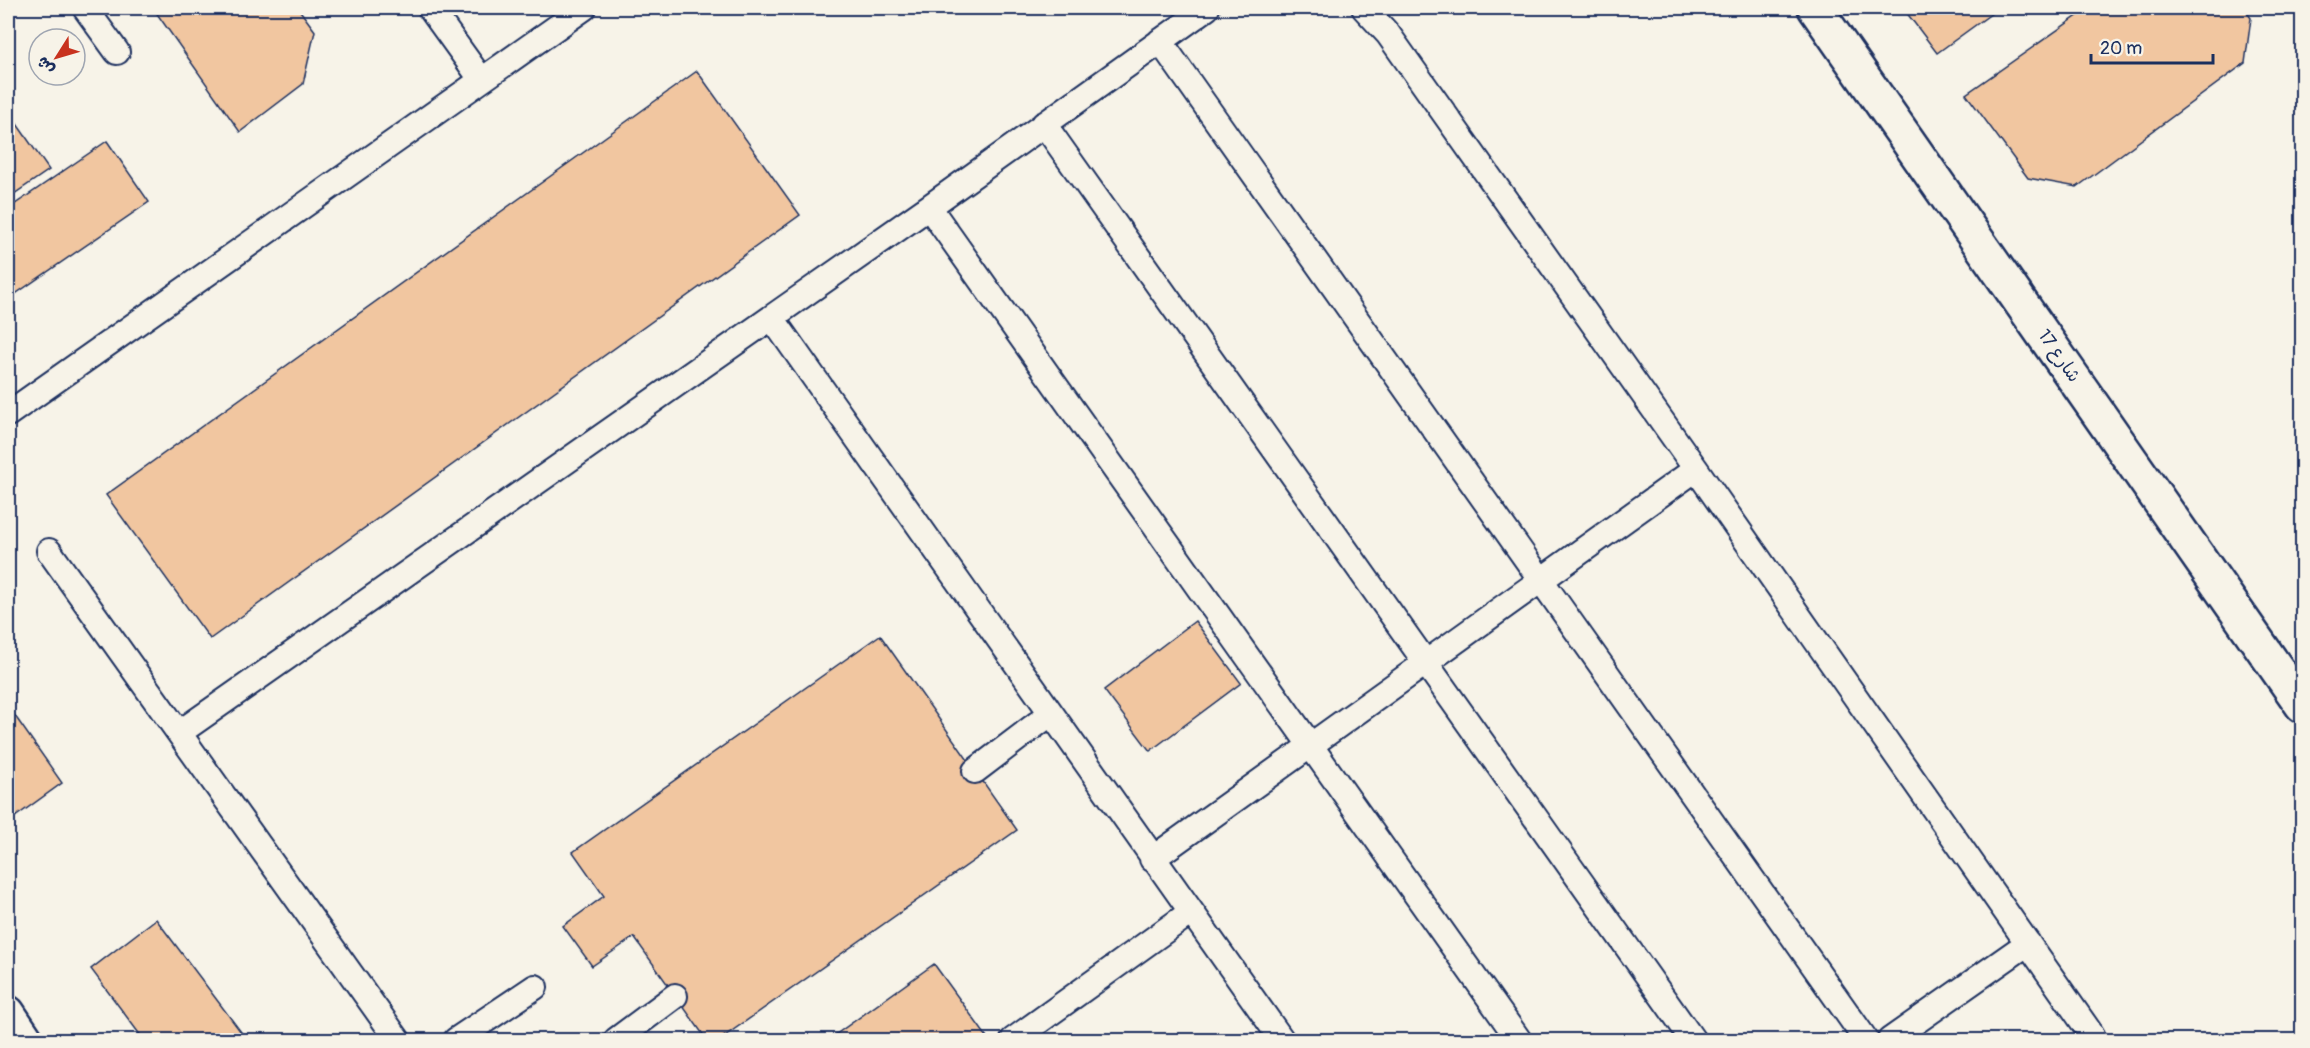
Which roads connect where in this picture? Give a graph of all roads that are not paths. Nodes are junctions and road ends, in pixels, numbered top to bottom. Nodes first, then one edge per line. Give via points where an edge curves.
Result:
1 (85, 8) edge
2 (430, 8) edge
3 (584, 8) edge
4 (1207, 8) edge
5 (1364, 8) edge
6 (1815, 8) edge
7 (1160, 41) junction
8 (117, 52) dead end
9 (481, 80) junction
10 (1044, 124) junction
11 (929, 207) junction
12 (772, 318) junction
13 (8, 414) edge
14 (1696, 469) junction
15 (49, 551) dead end
16 (1542, 580) junction
17 (1425, 664) junction
18 (2302, 705) edge
19 (1050, 714) junction
20 (179, 734) junction
21 (1310, 746) junction
22 (975, 771) dead end
23 (1152, 859) junction
24 (1191, 912) junction
25 (2028, 943) junction
26 (535, 987) dead end
27 (675, 996) dead end
28 (8, 1013) edge
29 (2092, 1035) dead end
30 (26, 1041) edge
31 (398, 1041) edge
32 (456, 1041) edge
33 (616, 1041) edge
34 (1012, 1041) edge
35 (1282, 1041) edge
36 (1518, 1041) edge
37 (1693, 1041) edge
38 (1866, 1041) edge
39 (1890, 1041) edge

1 - 8 lane
2 - 9 lane
3 - 9 lane
4 - 7 lane
5 - 14 lane via 1388,34
6 - 18 street, شارع 17
7 - 10 lane
7 - 16 lane
9 - 13 lane
10 - 11 lane
10 - 17 lane
11 - 12 lane
11 - 21 lane
12 - 19 lane
12 - 20 lane
14 - 16 lane
14 - 25 lane
15 - 20 lane
16 - 17 lane
16 - 38 lane
17 - 21 lane
17 - 37 lane
19 - 22 lane
19 - 23 lane
20 - 31 lane
21 - 23 lane
21 - 36 lane
23 - 24 lane
24 - 34 lane
24 - 35 lane
25 - 29 lane
25 - 39 lane
26 - 32 lane
27 - 33 lane
28 - 30 street

